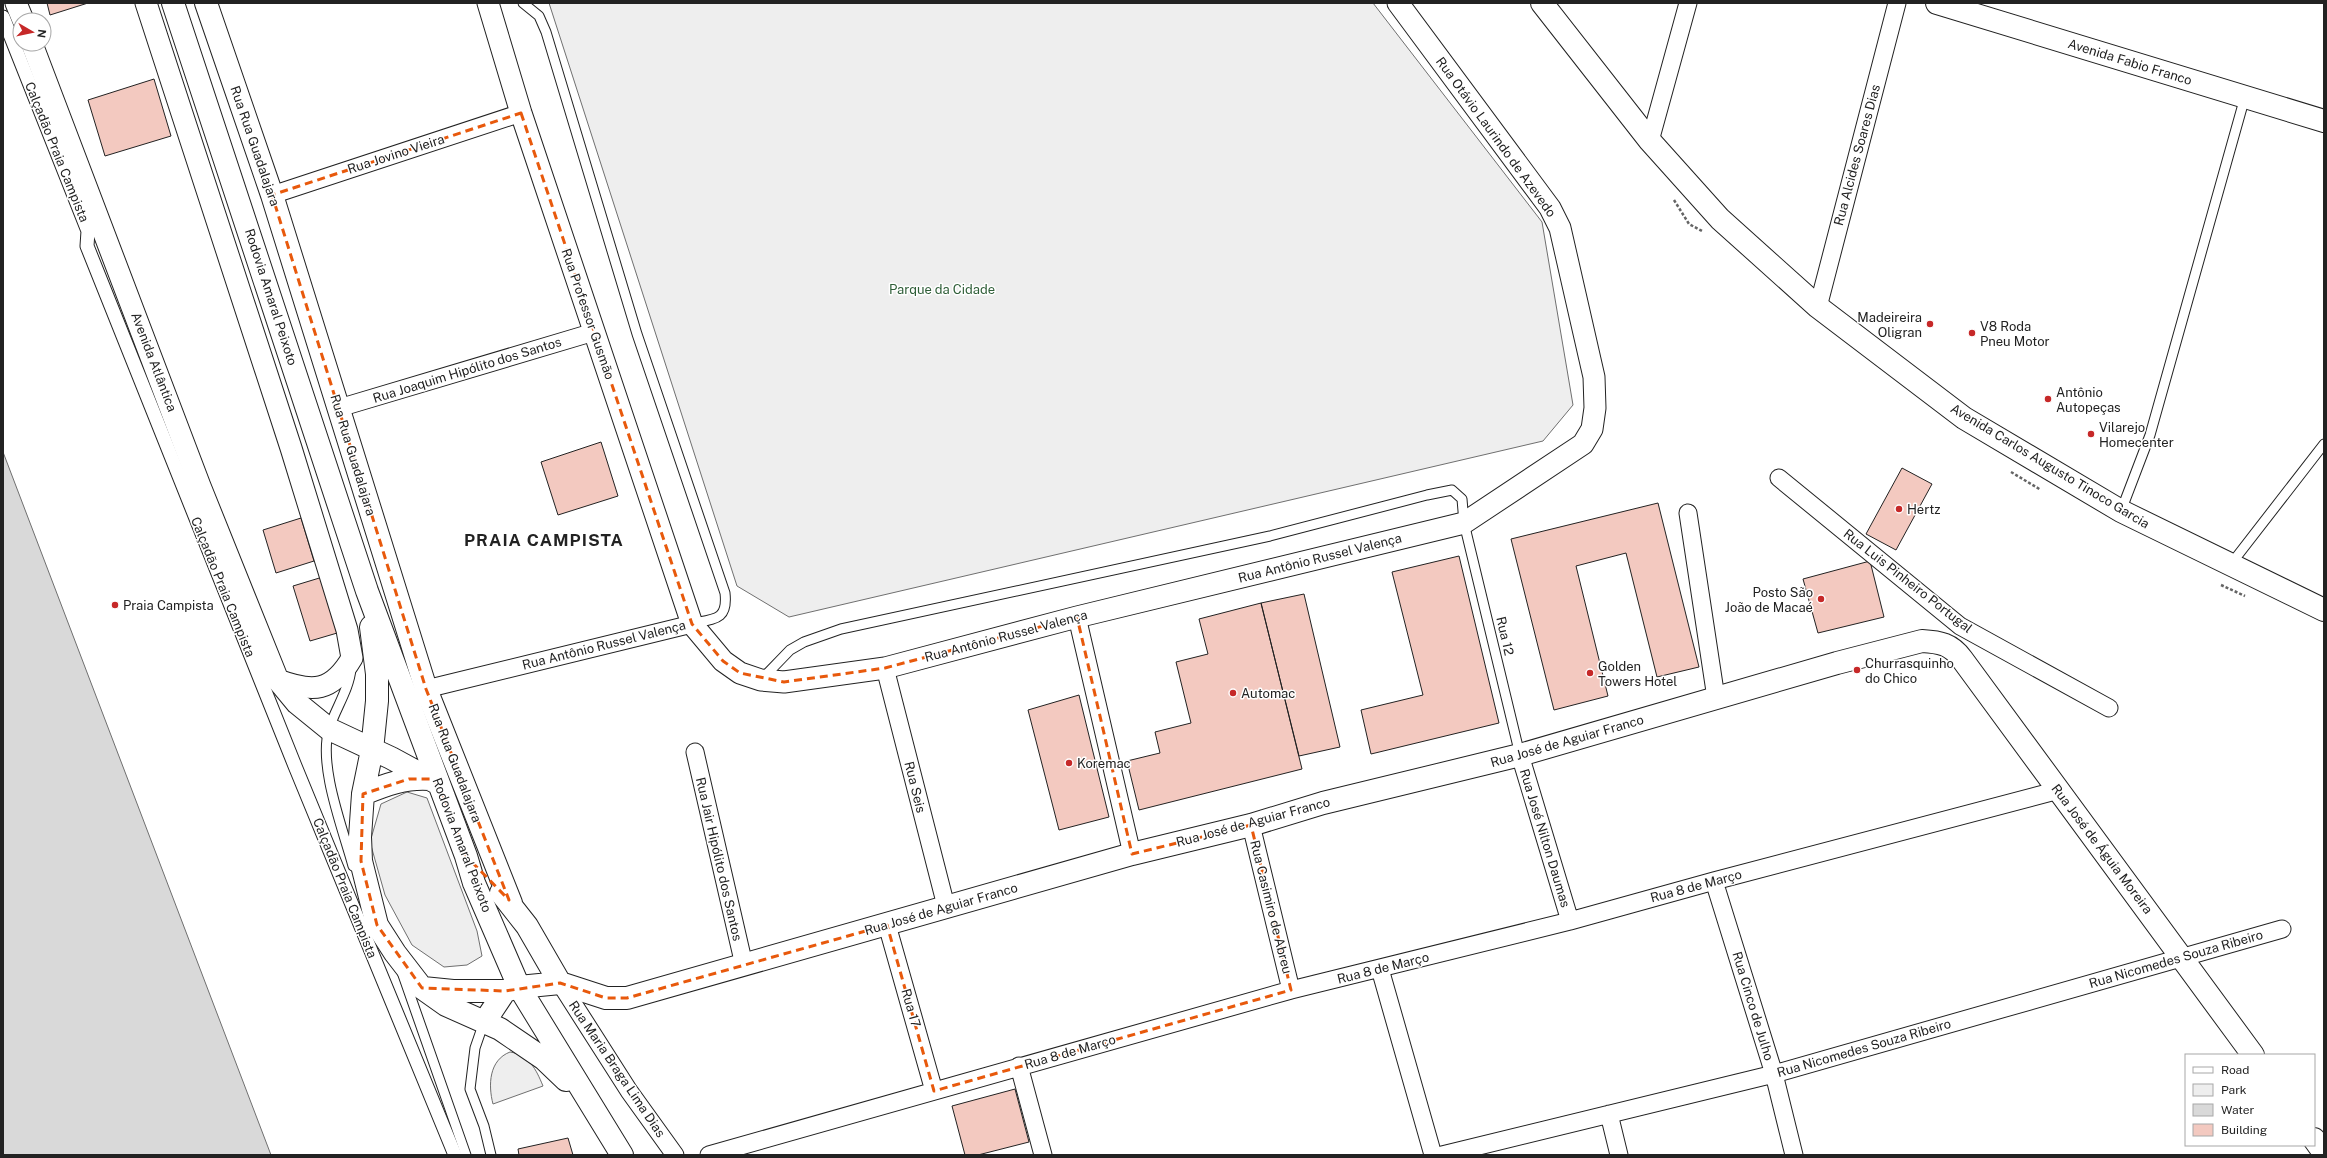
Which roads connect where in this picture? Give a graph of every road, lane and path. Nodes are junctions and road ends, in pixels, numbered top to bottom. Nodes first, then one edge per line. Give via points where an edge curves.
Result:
1 (146, 3) edge
2 (174, 3) edge
3 (206, 3) edge
4 (488, 3) edge
5 (523, 3) edge
6 (1398, 3) edge
7 (1542, 3) edge
8 (1688, 3) edge
9 (1897, 3) edge
10 (1937, 3) edge
11 (3, 17) edge
12 (35, 52) edge
13 (2244, 97) junction
14 (521, 114) junction
15 (2324, 121) edge
16 (1650, 141) junction
17 (272, 195) junction
18 (1818, 307) junction
19 (594, 332) junction
20 (338, 408) junction
21 (1583, 444) joint
22 (2324, 444) edge
23 (1778, 478) dead end
24 (2121, 511) junction
25 (1688, 513) dead end
26 (1464, 523) junction
27 (2230, 565) junction
28 (367, 591) junction
29 (2324, 610) edge
30 (1077, 616) junction
31 (692, 624) junction
32 (1960, 626) junction
33 (1949, 645) junction
34 (352, 658) junction
35 (885, 668) junction
36 (278, 680) junction
37 (761, 680) junction
38 (426, 689) junction
39 (1716, 698) junction
40 (2109, 708) dead end
41 (329, 729) junction
42 (372, 750) junction
43 (695, 752) dead end
44 (1520, 755) junction
45 (434, 782) junction
46 (2059, 790) junction
47 (363, 794) junction
48 (1251, 824) junction
49 (1132, 854) junction
50 (466, 856) junction
51 (1714, 881) junction
52 (511, 904) junction
53 (946, 906) junction
54 (1570, 921) junction
55 (377, 925) junction
56 (887, 925) junction
57 (2282, 929) dead end
58 (395, 953) junction
59 (2183, 957) junction
60 (744, 965) junction
61 (1380, 969) junction
62 (560, 983) junction
63 (422, 988) junction
64 (512, 989) junction
65 (1291, 990) junction
66 (485, 1021) junction
67 (2252, 1054) edge
68 (1019, 1066) junction
69 (1774, 1074) junction
70 (934, 1091) junction
71 (585, 1097) junction
72 (1609, 1114) junction
73 (2315, 1140) edge
74 (2324, 1154) edge
75 (456, 1155) edge
76 (466, 1155) edge
77 (491, 1155) edge
78 (622, 1155) edge
79 (675, 1155) edge
80 (710, 1155) edge
81 (1043, 1155) edge
82 (1433, 1155) edge
83 (1442, 1155) edge
84 (1620, 1155) edge
85 (1794, 1155) edge
86 (2320, 1155) edge

1 - 34 street via 291,448 347,630
2 - 28 main road, Rodovia Amaral Peixoto
3 - 17 main road, Rua Rua Guadalajara
4 - 14 street, Rua Professor Gusmão
5 - 31 lane via 539,16 546,32 637,334 725,593 724,612 717,618
6 - 21 street, Rua Otávio Laurindo de Azevedo via 1550,208 1560,228 1594,377 1595,408 1592,429
7 - 16 main road, Avenida Carlos Augusto Tinoco Garcia
8 - 16 street
9 - 18 street, Rua Alcides Soares Dias
10 - 13 main road, Avenida Fabio Franco
11 - 75 street, Calçadão Praia Campista via 88,231 87,246 90,254 292,759
12 - 36 street, Avenida Atlântica via 200,486
13 - 15 main road, Avenida Fabio Franco
13 - 24 lane via 2150,435
14 - 17 street, Rua Jovino Vieira
14 - 19 street, Rua Professor Gusmão
16 - 18 main road, Avenida Carlos Augusto Tinoco Garcia via 1720,219
17 - 20 main road, Rua Rua Guadalajara
18 - 24 main road, Avenida Carlos Augusto Tinoco Garcia via 1964,418
19 - 20 street, Rua Joaquim Hipólito dos Santos
19 - 31 street, Rua Professor Gusmão
20 - 38 main road, Rua Rua Guadalajara
21 - 26 street, Rua Antônio Russel Valença
22 - 27 lane
23 - 32 street, Rua Luis Pinheiro Portugal
24 - 27 main road, Avenida Carlos Augusto Tinoco Garcia
25 - 39 street
26 - 30 street, Rua Antônio Russel Valença
26 - 37 lane, Rua 12 via 1462,499 1457,493 1452,490 1427,495 1270,536 842,630 804,642 790,650
26 - 44 lane, Rua 12
27 - 29 main road, Avenida Carlos Augusto Tinoco Garcia
28 - 42 main road, Rodovia Amaral Peixoto via 377,674
28 - 45 main road, Rodovia Amaral Peixoto
30 - 35 street, Rua Antônio Russel Valença
30 - 49 street
31 - 37 street, Rua Antônio Russel Valença via 723,661 740,673
31 - 38 street, Rua Antônio Russel Valença
32 - 33 street
32 - 40 street, Rua Luis Pinheiro Portugal
33 - 39 main road, Rua José de Aguiar Franco via 1941,642 1922,642 1837,663
33 - 46 main road, Rua José de Águia Moreira
34 - 36 street via 336,680 322,687 304,688
34 - 41 lane via 348,684
35 - 37 street, Rua Antônio Russel Valença via 784,682
35 - 53 street, Rua Seis
36 - 41 main road via 297,703
38 - 52 main road, Rua Rua Guadalajara
39 - 44 main road, Rua José de Aguiar Franco
41 - 42 main road
41 - 55 lane via 326,745 328,772 355,877
42 - 45 main road
42 - 47 main road, Rodovia Amaral Peixoto
43 - 60 street, Rua Jair Hipólito dos Santos
44 - 48 main road, Rua José de Aguiar Franco
44 - 54 street, Rua José Nilton Daumas
45 - 47 main road via 409,779
45 - 50 main road, Rodovia Amaral Peixoto
46 - 51 street, Rua 8 de Março
46 - 59 main road, Rua José de Águia Moreira
47 - 55 main road, Rodovia Amaral Peixoto via 361,861
48 - 49 main road, Rua José de Aguiar Franco
48 - 65 street, Rua Casimiro de Abreu
49 - 53 main road, Rua José de Aguiar Franco
50 - 52 main road
50 - 64 main road, Rodovia Amaral Peixoto
51 - 54 street, Rua 8 de Março
51 - 69 street, Rua Cinco de Julho
52 - 62 main road via 527,926
53 - 56 main road, Rua José de Aguiar Franco
54 - 61 street, Rua 8 de Março
55 - 58 main road, Rodovia Amaral Peixoto
56 - 60 main road, Rua José de Aguiar Franco
56 - 70 street, Rua 17
57 - 59 street, Rua Nicomedes Souza Ribeiro
58 - 63 main road, Rodovia Amaral Peixoto
58 - 76 lane
59 - 67 main road, Rua José de Águia Moreira
59 - 69 street, Rua Nicomedes Souza Ribeiro
60 - 62 main road, Rua José de Aguiar Franco via 627,998 606,998
61 - 65 street, Rua 8 de Março
61 - 82 street
62 - 64 main road, Rua José de Aguiar Franco
62 - 79 street, Rua Maria Braga Lima Dias via 629,1091
63 - 64 main road, Rua José de Aguiar Franco via 453,991
63 - 66 main road, Rodovia Amaral Peixoto via 446,1005
64 - 66 main road
64 - 71 main road, Rodovia Amaral Peixoto
65 - 68 street, Rua 8 de Março
66 - 71 main road, Rodovia Amaral Peixoto via 544,1059
66 - 77 lane via 475,1048 470,1089 484,1126
68 - 70 street, Rua 8 de Março
68 - 81 street
69 - 72 street, Rua Nicomedes Souza Ribeiro
69 - 85 street, Rua Cinco de Julho
70 - 80 street, Rua 8 de Março
71 - 78 main road
72 - 83 street, Rua Nicomedes Souza Ribeiro
72 - 84 street
73 - 74 main road
74 - 86 street

